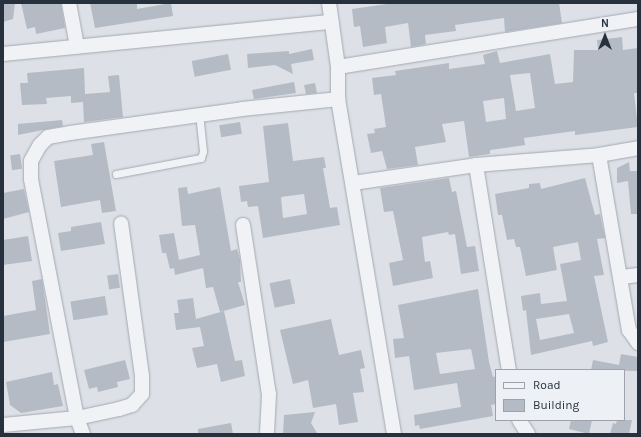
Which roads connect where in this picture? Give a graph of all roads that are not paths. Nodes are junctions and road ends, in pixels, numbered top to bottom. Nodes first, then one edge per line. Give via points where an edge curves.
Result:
1 (69, 3) edge
2 (329, 3) edge
3 (638, 19) edge
4 (331, 22) junction
5 (77, 46) junction
6 (3, 54) edge
7 (338, 67) junction
8 (338, 99) junction
9 (199, 115) junction
10 (638, 148) edge
11 (599, 155) junction
12 (476, 165) junction
13 (116, 174) dead end
14 (353, 183) junction
15 (121, 223) dead end
16 (243, 225) dead end
17 (638, 275) edge
18 (622, 277) junction
19 (638, 343) edge
20 (510, 369) edge
21 (78, 418) junction
22 (519, 421) edge
23 (3, 426) edge
24 (83, 434) edge
25 (267, 434) edge
26 (394, 434) edge
27 (528, 434) edge

1 - 5 street
2 - 4 street
3 - 7 street
4 - 5 street
4 - 7 street
5 - 6 street
7 - 8 street
8 - 9 street
8 - 14 street
9 - 13 lane via 203,151 201,158
9 - 21 street via 48,138 40,145 32,161 32,179
10 - 11 street
11 - 12 street
11 - 18 street
12 - 14 street
12 - 20 street
14 - 26 street
15 - 21 street via 142,376 142,394 132,405
16 - 25 street via 269,394
17 - 18 street
18 - 19 street via 629,330
21 - 23 street
21 - 24 street
22 - 27 street

